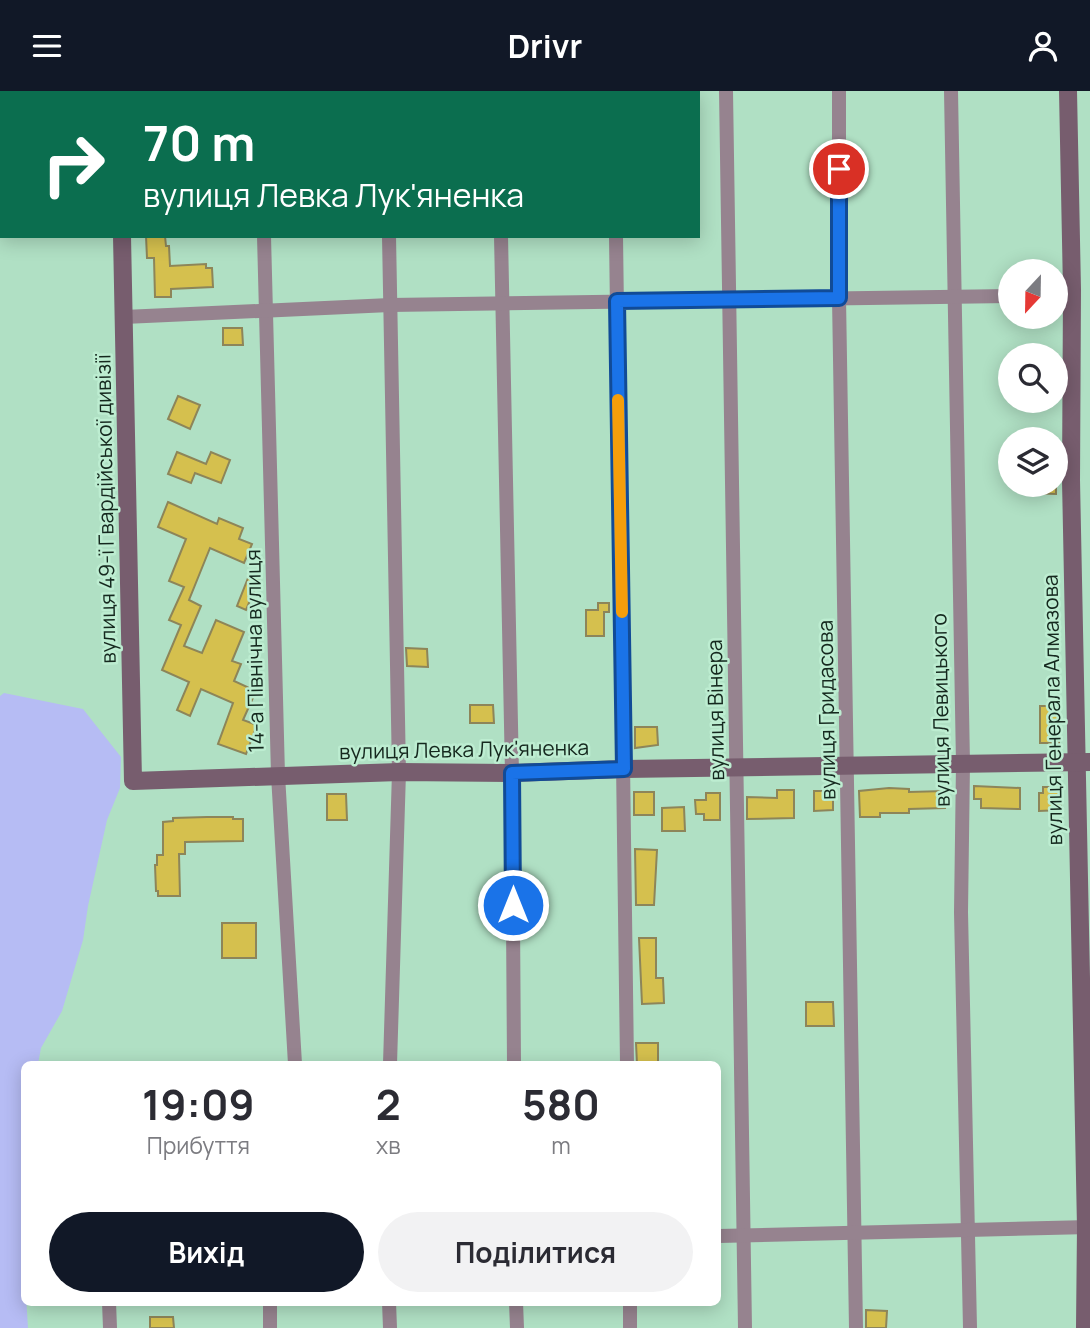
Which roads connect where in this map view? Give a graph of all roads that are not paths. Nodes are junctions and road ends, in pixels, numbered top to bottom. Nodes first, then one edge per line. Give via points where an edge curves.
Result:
1 (726, 91) edge
2 (839, 91) edge
3 (951, 91) edge
4 (1068, 91) edge
5 (122, 238) edge
6 (264, 238) edge
7 (388, 238) edge
8 (501, 238) edge
9 (616, 238) edge
10 (1064, 259) edge
11 (998, 296) edge
12 (954, 297) junction
13 (839, 298) junction
14 (730, 299) junction
15 (617, 301) junction
16 (390, 305) junction
17 (503, 305) junction
18 (267, 311) junction
19 (124, 317) junction
20 (1064, 329) edge
21 (1083, 762) edge
22 (963, 764) junction
23 (848, 765) junction
24 (737, 767) junction
25 (624, 769) junction
26 (399, 772) junction
27 (512, 773) junction
28 (278, 775) junction
29 (133, 781) joint
30 (295, 1061) edge
31 (390, 1061) edge
32 (514, 1061) edge
33 (626, 1061) edge
34 (1088, 1227) edge
35 (969, 1229) junction
36 (855, 1232) junction
37 (744, 1235) junction
38 (721, 1236) edge
39 (109, 1306) edge
40 (270, 1306) edge
41 (389, 1306) edge
42 (516, 1306) edge
43 (630, 1306) edge
44 (110, 1328) edge
45 (270, 1328) edge
46 (390, 1328) edge
47 (517, 1328) edge
48 (630, 1328) edge
49 (745, 1328) edge
50 (856, 1328) edge
51 (970, 1328) edge
52 (1085, 1328) edge

1 - 14 street, вулиця Вінера
2 - 13 street, вулиця Гридасова
3 - 12 street, вулиця Левицького
4 - 10 street, вулиця Генерала Алмазова
5 - 19 street, вулиця 49-ї Гвардійської дивізії
6 - 18 street, 14-а Північна вулиця
7 - 16 street
8 - 17 street
9 - 15 street
11 - 12 street
12 - 13 street
12 - 22 street, вулиця Левицького
13 - 14 street
13 - 23 street, вулиця Гридасова
14 - 15 street
14 - 24 street, вулиця Вінера
15 - 17 street
15 - 25 street
16 - 17 street
16 - 18 street
16 - 26 street
17 - 27 street
18 - 19 street
18 - 28 street, 14-а Північна вулиця
19 - 29 street, вулиця 49-ї Гвардійської дивізії
20 - 21 street, вулиця Генерала Алмазова
21 - 22 street, вулиця Левка Лук'яненка
21 - 34 street, вулиця Генерала Алмазова
22 - 23 street, вулиця Левка Лук'яненка
22 - 35 street, вулиця Левицького via 961,912
23 - 24 street, вулиця Левка Лук'яненка
23 - 36 street, вулиця Гридасова
24 - 25 street, вулиця Левка Лук'яненка
24 - 37 street, вулиця Вінера
25 - 27 street, вулиця Левка Лук'яненка
25 - 33 street
26 - 27 street, вулиця Левка Лук'яненка
26 - 28 street, вулиця Левка Лук'яненка
26 - 31 street
27 - 32 street
28 - 29 street, вулиця Левка Лук'яненка
28 - 30 street, 14-а Північна вулиця
34 - 35 street
34 - 52 street, вулиця Генерала Алмазова
35 - 36 street
35 - 51 street, вулиця Левицького
36 - 37 street
36 - 50 street, вулиця Гридасова
37 - 38 street
37 - 49 street, вулиця Вінера
39 - 44 street
40 - 45 street
41 - 46 street
42 - 47 street
43 - 48 street

